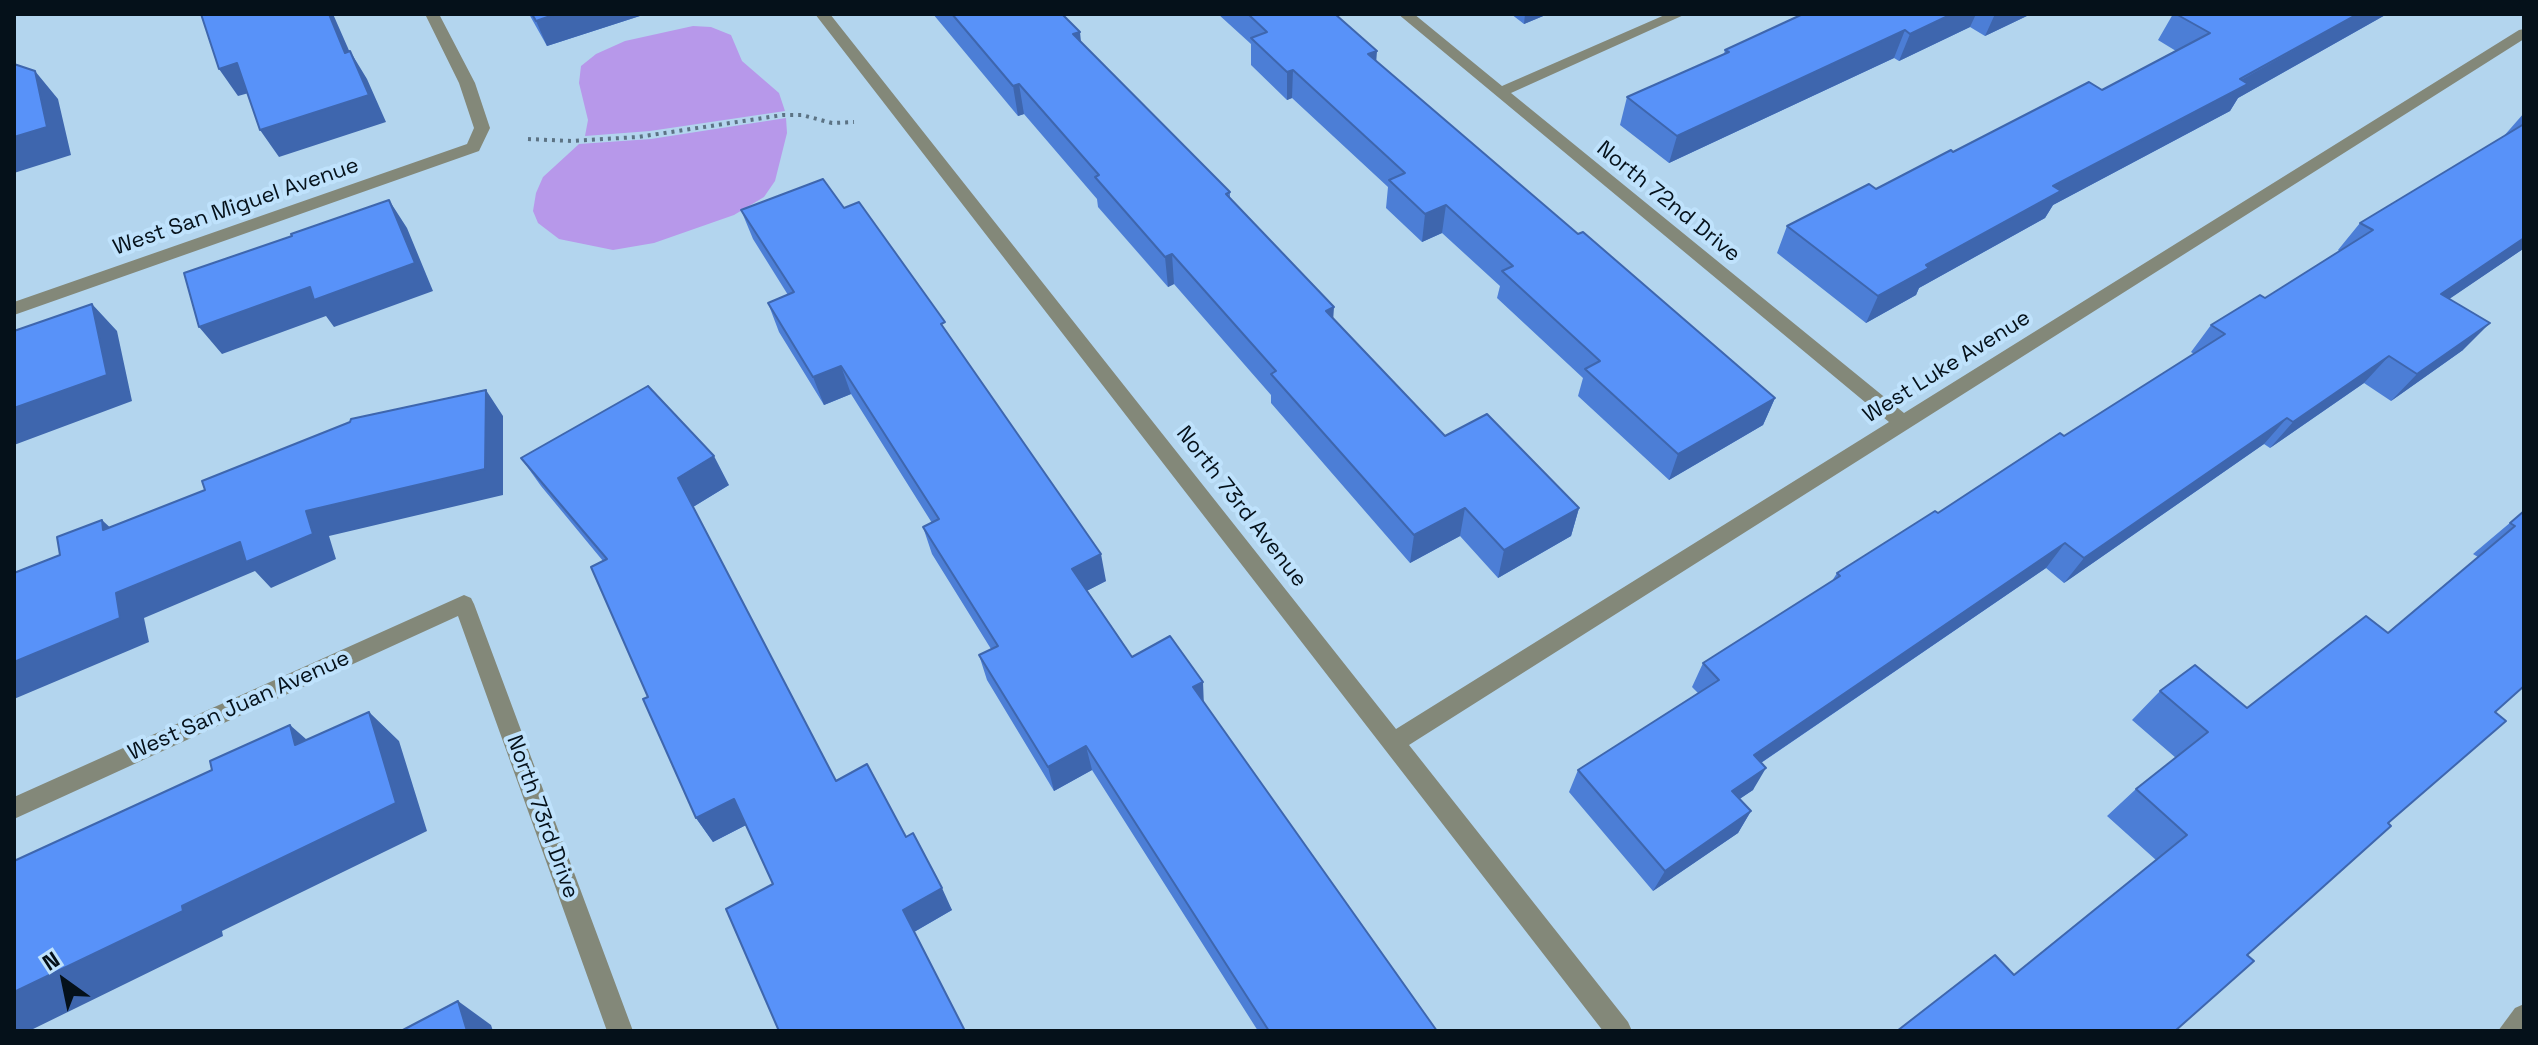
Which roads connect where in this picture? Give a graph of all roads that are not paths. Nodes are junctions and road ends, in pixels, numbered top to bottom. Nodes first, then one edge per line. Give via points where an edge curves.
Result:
1 (432, 14) edge
2 (822, 14) edge
3 (1405, 14) edge
4 (1679, 14) edge
5 (2524, 33) edge
6 (1500, 92) junction
7 (14, 309) edge
8 (1903, 423) junction
9 (464, 604) joint
10 (1395, 742) junction
11 (14, 808) edge
12 (2524, 1017) edge
13 (620, 1031) edge
14 (1619, 1031) edge
15 (2511, 1031) edge

1 - 7 street, West San Miguel Avenue via 467,83 482,128 473,147
2 - 10 street, North 73rd Avenue
3 - 6 street, North 72nd Drive
4 - 6 street
5 - 8 street, West Luke Avenue
6 - 8 street, North 72nd Drive
8 - 10 street, West Luke Avenue
9 - 11 street, West San Juan Avenue
9 - 13 street, North 73rd Drive
10 - 14 street, North 73rd Avenue
12 - 15 street

